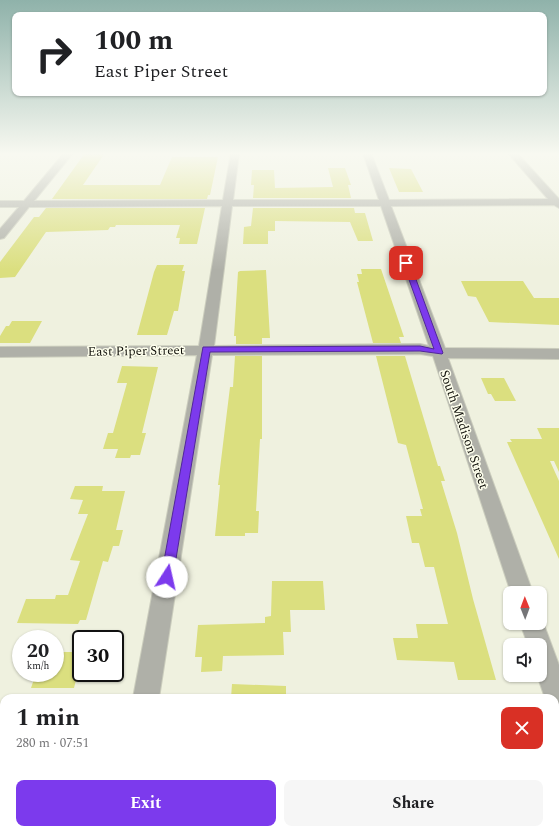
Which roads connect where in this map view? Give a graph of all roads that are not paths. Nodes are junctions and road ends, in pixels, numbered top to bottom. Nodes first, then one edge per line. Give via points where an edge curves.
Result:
1 (37, 192) edge
2 (230, 192) edge
3 (381, 192) edge
4 (548, 192) edge
5 (385, 203) junction
6 (558, 203) edge
7 (0, 204) edge
8 (27, 204) junction
9 (228, 204) junction
10 (0, 236) edge
11 (206, 349) junction
12 (0, 352) edge
13 (439, 353) junction
14 (559, 354) edge
15 (520, 586) edge
16 (547, 667) edge
17 (147, 694) edge
18 (556, 694) edge

1 - 8 street
2 - 9 street
3 - 5 street, South Madison Street
4 - 6 street
5 - 6 street
5 - 9 street
5 - 13 street, South Madison Street
7 - 8 street
8 - 9 street
8 - 10 street
9 - 11 street
11 - 12 street, East Piper Street
11 - 13 street, East Piper Street via 420,349
11 - 17 street
13 - 14 street, East Piper Street
13 - 15 street, South Madison Street
16 - 18 street

